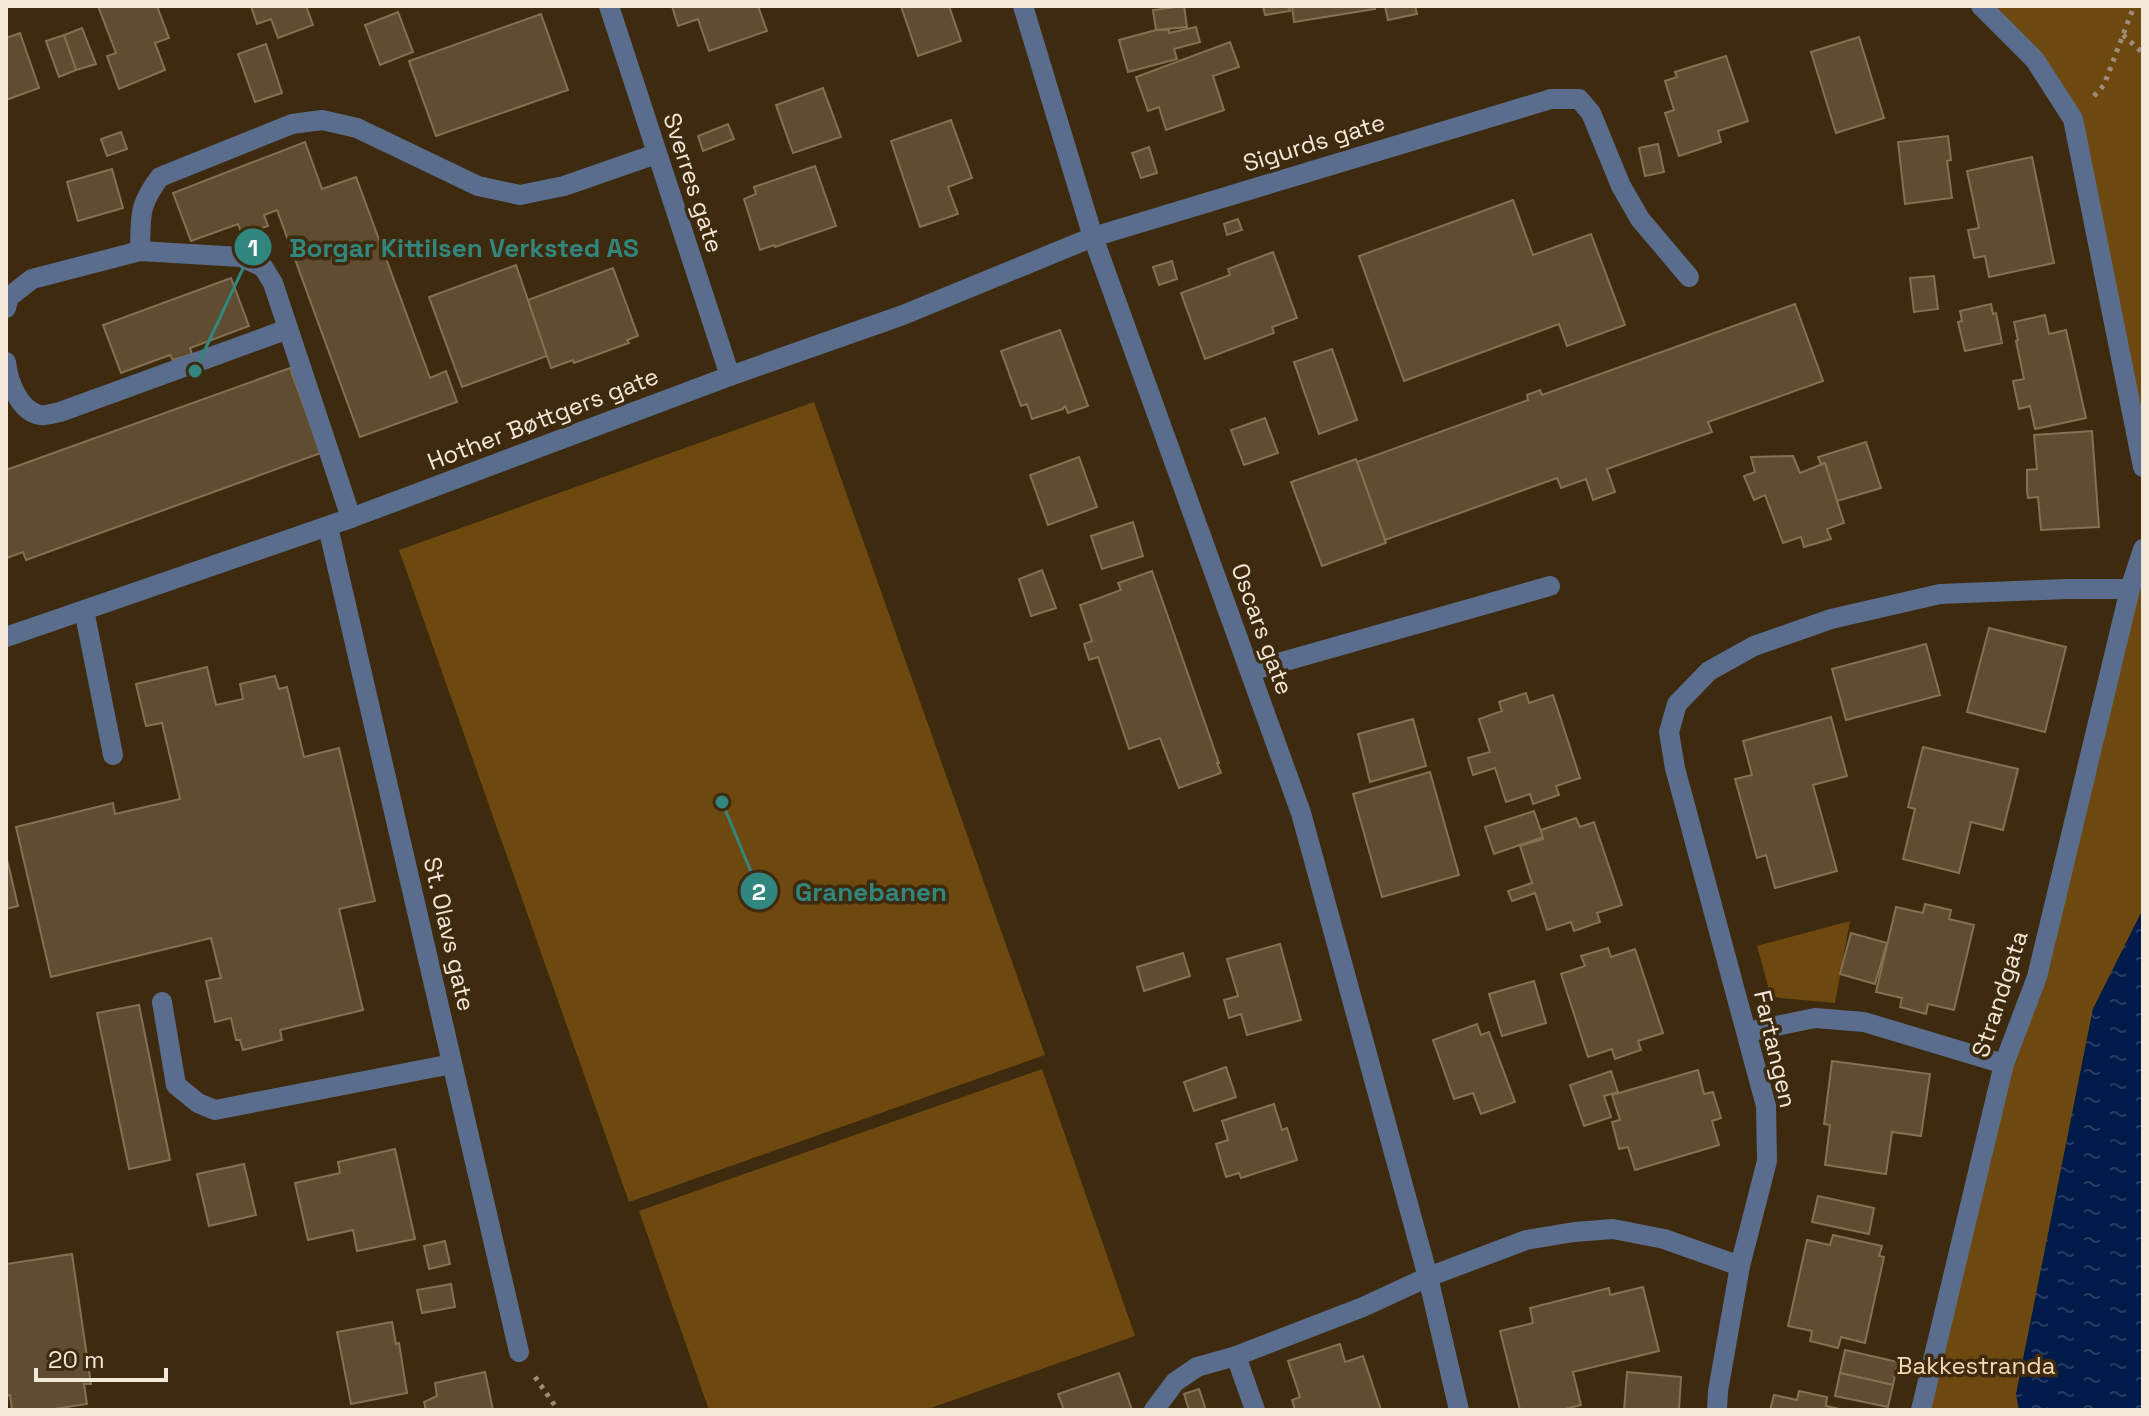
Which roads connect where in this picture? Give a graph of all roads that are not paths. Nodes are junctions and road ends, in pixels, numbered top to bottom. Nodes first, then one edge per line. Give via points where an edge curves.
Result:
1 (609, 6) edge
2 (1023, 6) edge
3 (1981, 6) edge
4 (656, 154) junction
5 (1093, 237) junction
6 (140, 251) junction
7 (1689, 277) dead end
8 (6, 308) edge
9 (288, 329) junction
10 (6, 362) edge
11 (730, 376) junction
12 (2143, 467) edge
13 (351, 518) junction
14 (328, 527) junction
15 (2143, 549) edge
16 (1550, 586) dead end
17 (2130, 589) junction
18 (84, 610) junction
19 (6, 637) edge
20 (1250, 671) junction
21 (113, 755) dead end
22 (162, 1002) dead end
23 (1747, 1032) junction
24 (452, 1064) junction
25 (2004, 1064) junction
26 (1740, 1266) junction
27 (1428, 1277) junction
28 (519, 1352) dead end
29 (1236, 1356) junction
30 (1154, 1410) edge
31 (1255, 1410) edge
32 (1459, 1410) edge
33 (1717, 1410) edge
34 (1921, 1410) edge

1 - 4 street, Sverres gate
2 - 5 street, Oscars gate
3 - 12 street via 2035,60 2073,119
4 - 6 street via 564,186 520,195 478,186 357,128 322,120 292,124 160,177 141,212
4 - 11 street, Sverres gate
5 - 7 street, Sigurds gate via 1551,99 1579,99 1591,113 1640,219
5 - 11 street, Hother Bøttgers gate via 903,315
5 - 20 street, Oscars gate
6 - 8 street via 32,279 9,297
6 - 9 street via 241,257 263,267
9 - 10 street via 41,415 23,406
9 - 13 street
11 - 13 street, Hother Bøttgers gate
13 - 14 street, Hother Bøttgers gate
14 - 18 street, Hother Bøttgers gate
14 - 24 street, St. Olavs gate
15 - 17 street, Strandgata
16 - 20 street
17 - 23 street, Fartangen via 1940,594 1831,619 1754,646 1709,671 1677,704 1669,732 1675,768
17 - 25 street, Strandgata via 2037,977
18 - 19 street, Hother Bøttgers gate
18 - 21 street
20 - 27 street, Oscars gate via 1301,813
22 - 24 street via 176,1085 215,1110
23 - 25 street via 1815,1018 1864,1022
23 - 26 street, Fartangen via 1766,1106 1767,1161
24 - 28 street, St. Olavs gate
25 - 34 street, Strandgata
26 - 27 street via 1664,1239 1613,1229 1526,1240
26 - 33 street, Fartangen
27 - 29 street
27 - 32 street, Oscars gate
29 - 30 street via 1197,1367 1175,1382
29 - 31 street

